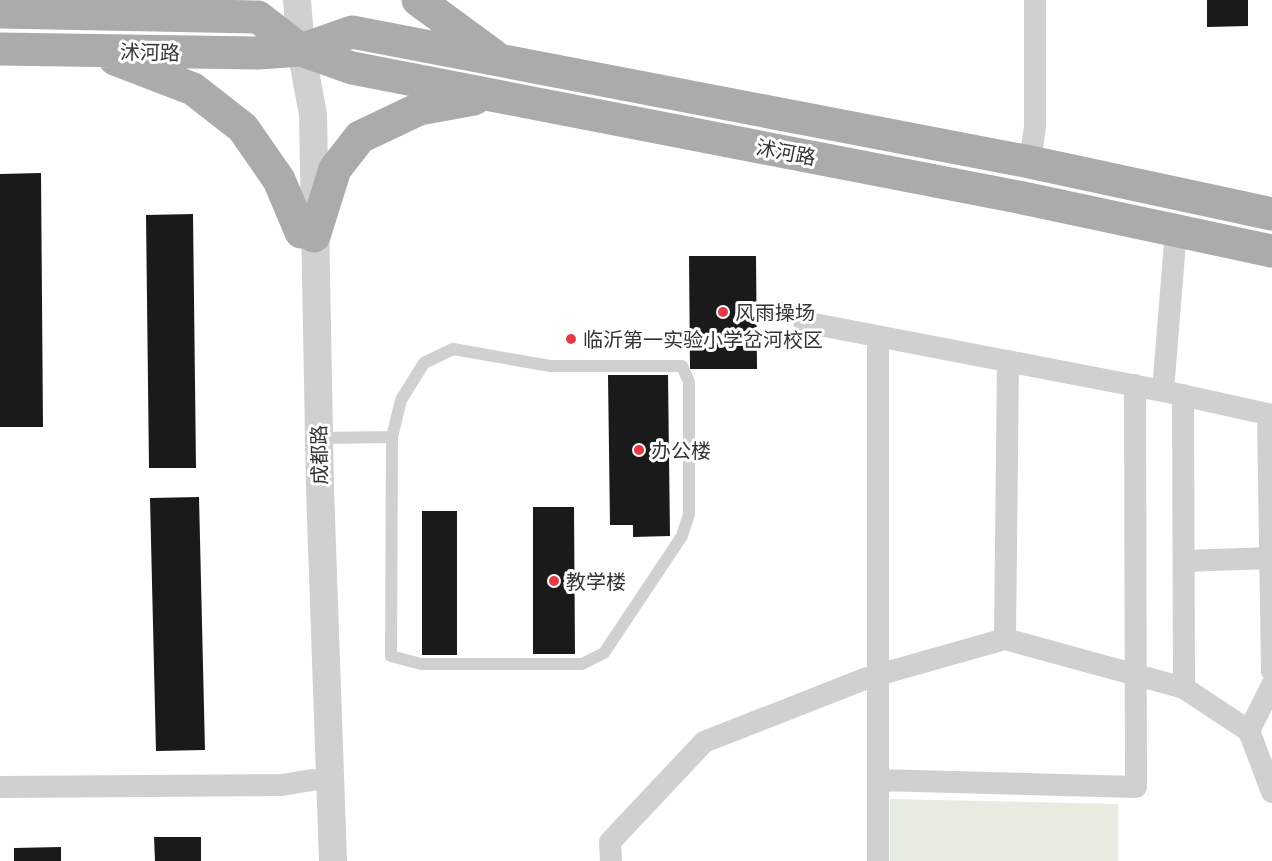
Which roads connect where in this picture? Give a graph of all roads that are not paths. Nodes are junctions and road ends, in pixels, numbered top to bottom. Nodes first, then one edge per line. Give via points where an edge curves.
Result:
1 (139, 0) edge
2 (297, 0) edge
3 (308, 0) edge
4 (418, 0) edge
5 (1035, 0) edge
6 (0, 12) edge
7 (101, 14) junction
8 (0, 49) edge
9 (301, 50) junction
10 (94, 51) junction
11 (499, 59) junction
12 (492, 95) junction
13 (1030, 162) junction
14 (1272, 214) edge
15 (1176, 230) junction
16 (308, 234) junction
17 (1272, 251) edge
18 (804, 322) dead end
19 (879, 337) junction
20 (1008, 361) junction
21 (1135, 386) junction
22 (1173, 393) junction
23 (1270, 414) edge
24 (392, 437) junction
25 (319, 438) junction
26 (1270, 558) junction
27 (1184, 561) junction
28 (1005, 639) junction
29 (1272, 671) edge
30 (879, 675) junction
31 (1135, 675) junction
32 (1272, 685) edge
33 (1184, 688) junction
34 (1249, 731) junction
35 (312, 780) junction
36 (878, 780) junction
37 (0, 788) edge
38 (1272, 792) edge
39 (314, 861) edge
40 (333, 861) edge
41 (611, 861) edge
42 (878, 861) edge

1 - 7 main road
2 - 9 street, 成都路
3 - 9 street, 成都路
4 - 11 main road
5 - 13 street via 1035,128
6 - 7 main road, 沭河路
7 - 9 main road, 沭河路 via 258,17
8 - 10 main road, 沭河路
9 - 10 main road, 沭河路
9 - 11 main road, 沭河路 via 352,32
9 - 12 main road, 沭河路 via 352,68
9 - 16 street, 成都路 via 313,114
10 - 16 main road via 193,89 243,128 279,180
11 - 13 main road, 沭河路
12 - 15 main road, 沭河路
12 - 16 main road via 419,109 360,137 335,169
13 - 14 main road, 沭河路
15 - 17 main road, 沭河路
15 - 22 street
16 - 25 street, 成都路
16 - 35 street, 成都路 via 305,492
18 - 19 street
19 - 20 street
19 - 30 street
20 - 21 street
20 - 28 street
21 - 22 street
21 - 31 street
22 - 23 street
22 - 27 street
23 - 26 street
24 - 24 lane via 391,656 421,664 582,664 604,653 682,536 689,514 689,382 682,366 550,366 453,349 424,363 400,400
24 - 25 lane
25 - 40 street, 成都路
26 - 27 street
26 - 29 street
27 - 33 street
28 - 30 street
28 - 31 street
30 - 36 street
30 - 41 street via 704,742 610,842
31 - 33 street
31 - 36 street via 1136,788
32 - 34 street
33 - 34 street
34 - 38 street
35 - 37 street via 282,785
35 - 39 street, 成都路
36 - 42 street

